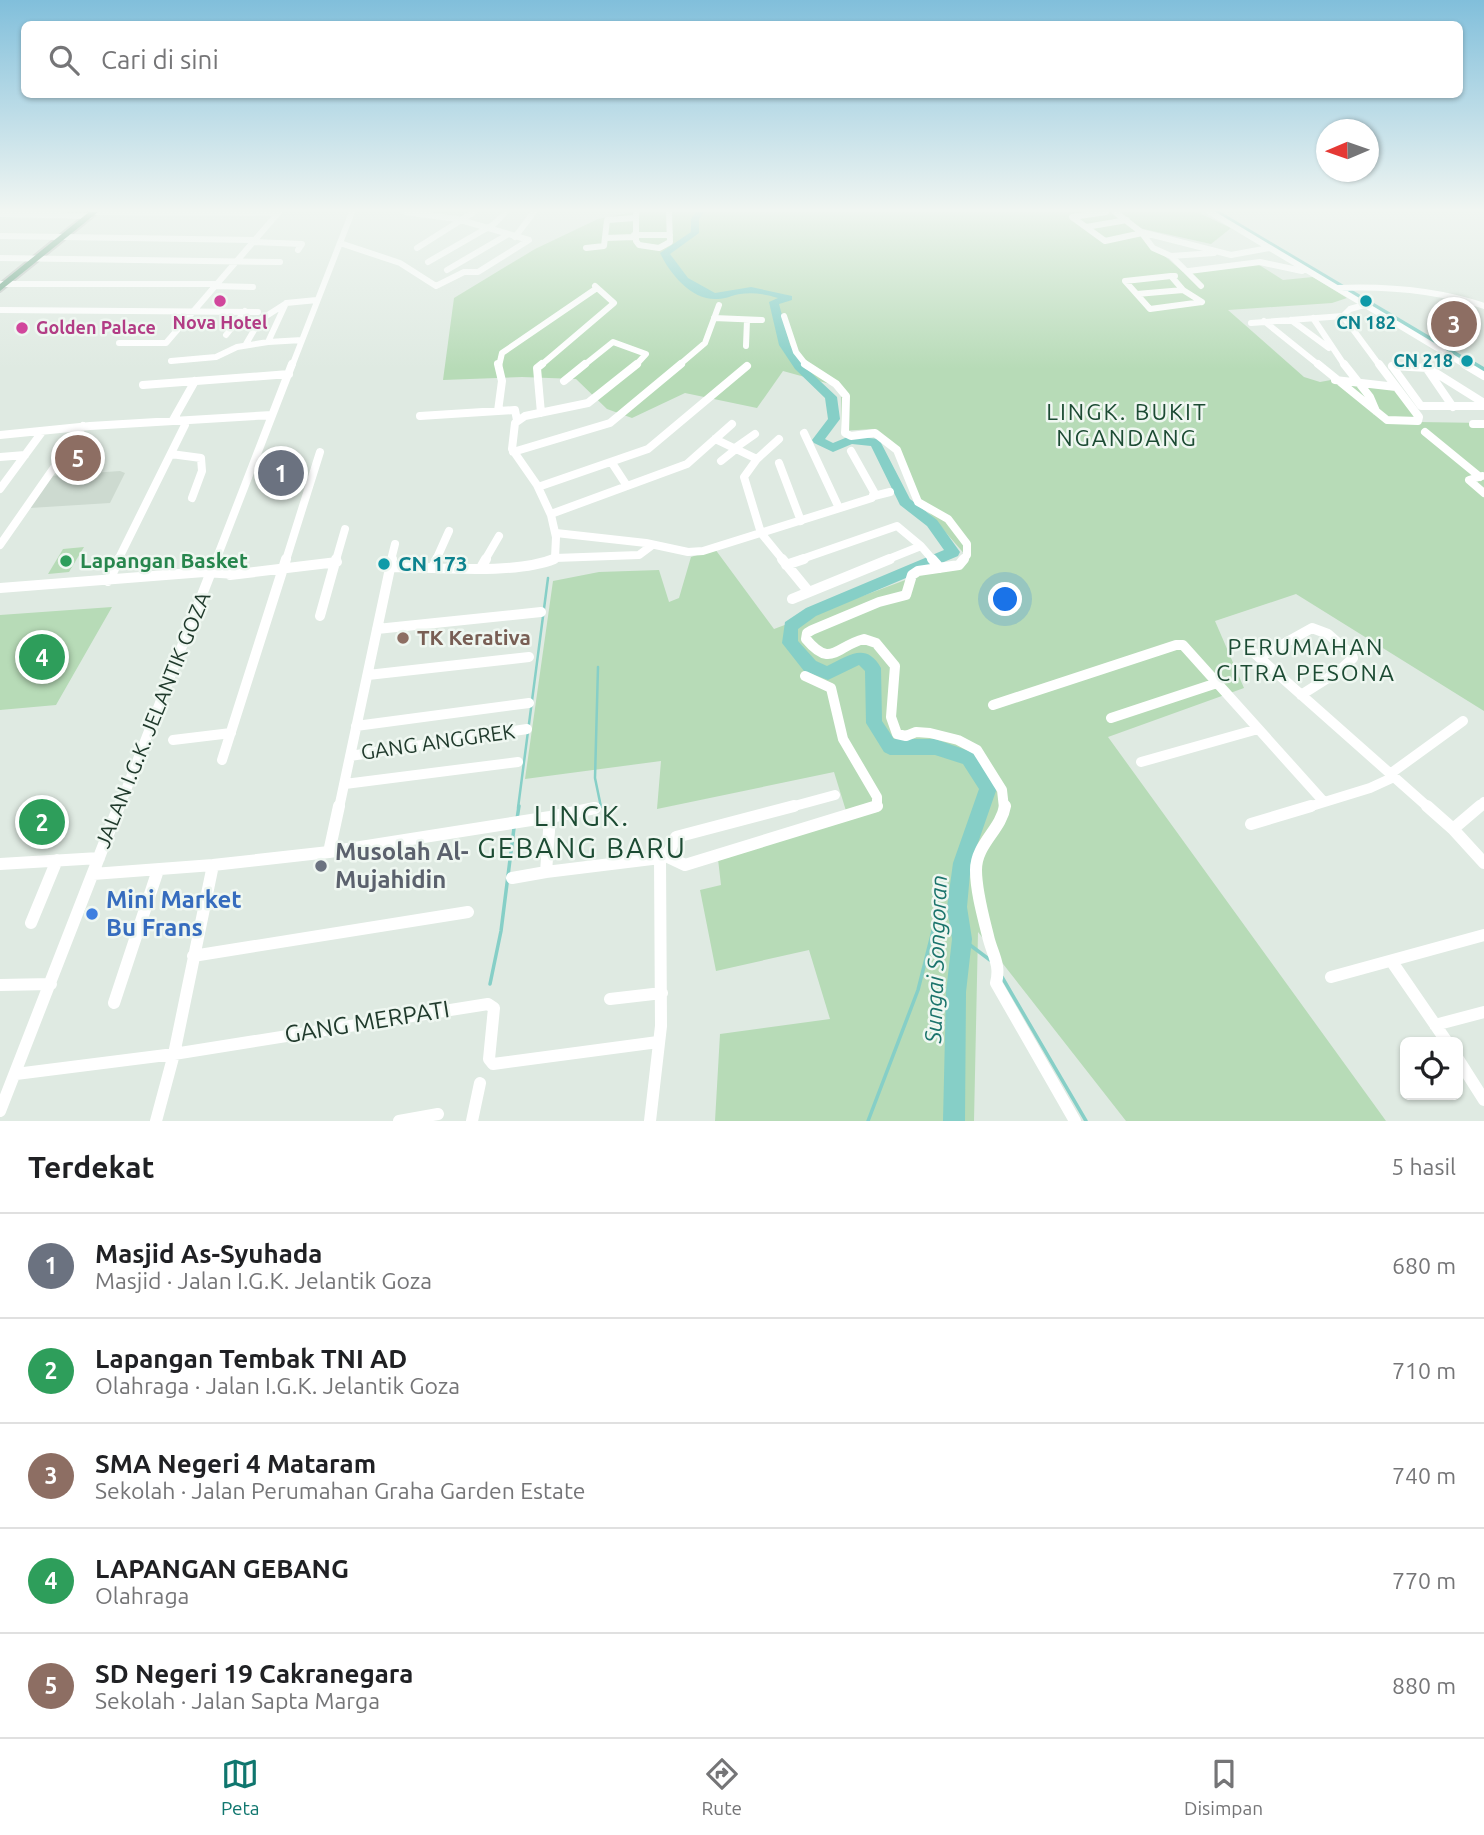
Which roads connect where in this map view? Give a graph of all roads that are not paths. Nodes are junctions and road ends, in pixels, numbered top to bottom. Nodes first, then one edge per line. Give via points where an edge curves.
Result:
1 (31, 264) edge
2 (232, 264) edge
3 (331, 264) edge
4 (401, 264) edge
5 (457, 264) edge
6 (490, 264) edge
7 (1179, 264) edge
8 (1245, 264) edge
9 (1271, 264) edge
10 (1296, 264) edge
11 (447, 270) dead end
12 (1188, 273) junction
13 (1310, 273) junction
14 (1171, 276) junction
15 (2, 285) edge
16 (215, 285) junction
17 (1201, 286) dead end
18 (253, 287) dead end
19 (1338, 288) junction
20 (1183, 290) junction
21 (1137, 294) junction
22 (317, 300) junction
23 (286, 303) junction
24 (1364, 304) junction
25 (719, 305) dead end
26 (1484, 306) edge
27 (0, 310) edge
28 (193, 311) junction
29 (246, 311) junction
30 (258, 312) dead end
31 (784, 316) dead end
32 (1343, 316) junction
33 (714, 318) junction
34 (1313, 318) junction
35 (747, 320) junction
36 (762, 320) dead end
37 (1291, 320) junction
38 (1264, 321) junction
39 (1251, 323) dead end
40 (226, 335) dead end
41 (302, 340) junction
42 (268, 342) junction
43 (119, 343) dead end
44 (246, 344) junction
45 (746, 346) dead end
46 (1336, 354) junction
47 (171, 361) dead end
48 (747, 366) dead end
49 (1426, 368) junction
50 (289, 374) junction
51 (1484, 376) edge
52 (1333, 380) junction
53 (195, 381) junction
54 (564, 381) dead end
55 (1360, 383) junction
56 (143, 385) dead end
57 (1396, 387) junction
58 (1484, 405) edge
59 (1453, 407) junction
60 (498, 411) junction
61 (1376, 411) junction
62 (541, 413) junction
63 (420, 416) dead end
64 (271, 418) junction
65 (173, 420) junction
66 (229, 420) junction
67 (516, 423) junction
68 (732, 424) dead end
69 (1473, 424) dead end
70 (1484, 424) edge
71 (185, 425) junction
72 (81, 429) junction
73 (42, 432) junction
74 (1425, 432) dead end
75 (804, 433) dead end
76 (755, 434) dead end
77 (0, 435) edge
78 (715, 439) junction
79 (779, 439) dead end
80 (736, 449) junction
81 (851, 451) dead end
82 (320, 452) dead end
83 (513, 452) junction
84 (171, 454) junction
85 (25, 455) junction
86 (0, 457) edge
87 (757, 459) junction
88 (721, 461) dead end
89 (612, 463) junction
90 (779, 463) dead end
91 (1482, 476) edge
92 (3, 481) edge
93 (627, 486) junction
94 (538, 487) junction
95 (0, 489) edge
96 (890, 492) dead end
97 (1484, 493) edge
98 (874, 496) junction
99 (192, 498) dead end
100 (838, 508) junction
101 (551, 514) junction
102 (801, 521) junction
103 (345, 529) dead end
104 (449, 531) dead end
105 (556, 532) junction
106 (761, 533) junction
107 (499, 536) dead end
108 (395, 544) dead end
109 (0, 545) edge
110 (651, 546) junction
111 (921, 546) junction
112 (555, 558) junction
113 (337, 562) junction
114 (936, 563) junction
115 (786, 565) junction
116 (434, 566) junction
117 (482, 566) junction
118 (285, 567) junction
119 (390, 567) junction
120 (210, 577) junction
121 (108, 581) junction
122 (0, 588) edge
123 (809, 593) junction
124 (792, 599) dead end
125 (541, 612) dead end
126 (320, 615) dead end
127 (377, 629) junction
128 (1245, 645) dead end
129 (529, 657) dead end
130 (1260, 657) junction
131 (368, 675) junction
132 (805, 676) dead end
133 (1217, 683) junction
134 (1301, 695) junction
135 (528, 703) dead end
136 (993, 705) dead end
137 (1111, 718) dead end
138 (1462, 721) dead end
139 (356, 726) junction
140 (527, 729) dead end
141 (1258, 729) junction
142 (231, 733) junction
143 (173, 740) dead end
144 (350, 755) junction
145 (222, 760) dead end
146 (518, 762) dead end
147 (1141, 762) dead end
148 (1392, 776) junction
149 (345, 784) junction
150 (835, 794) dead end
151 (1324, 802) junction
152 (1484, 802) edge
153 (595, 808) dead end
154 (550, 817) junction
155 (1251, 824) dead end
156 (1453, 830) junction
157 (329, 852) junction
158 (663, 857) junction
159 (99, 858) junction
160 (57, 860) junction
161 (1484, 863) edge
162 (0, 864) edge
163 (213, 865) junction
164 (158, 870) junction
165 (547, 872) junction
166 (93, 874) junction
167 (512, 878) dead end
168 (468, 912) dead end
169 (31, 923) dead end
170 (1484, 935) edge
171 (193, 956) junction
172 (1392, 961) junction
173 (1331, 976) dead end
174 (51, 984) junction
175 (0, 985) edge
176 (662, 993) junction
177 (610, 999) dead end
178 (114, 1003) dead end
179 (1484, 1012) edge
180 (1434, 1025) junction
181 (1443, 1037) edge
182 (657, 1042) junction
183 (174, 1054) junction
184 (1463, 1067) edge
185 (16, 1074) junction
186 (480, 1083) dead end
187 (1484, 1100) edge
188 (0, 1111) edge
189 (438, 1114) dead end
190 (156, 1121) edge
191 (399, 1121) edge
192 (472, 1121) edge
193 (650, 1121) edge
194 (1075, 1121) edge

1 - 15 main road
2 - 16 street
3 - 22 street, JALAN I.G.K. JELANTIK GOZA
4 - 6 street via 436,286
5 - 11 street
7 - 12 street
8 - 12 street
9 - 13 street
10 - 13 street
12 - 14 street
12 - 17 street
13 - 19 street
14 - 20 street
14 - 21 street via 1125,281
15 - 16 street
16 - 18 street
16 - 28 street
19 - 24 street
19 - 26 street via 1453,296
20 - 21 street
20 - 21 street via 1203,303 1153,309
22 - 23 street
22 - 41 street, JALAN I.G.K. JELANTIK GOZA
23 - 42 street
23 - 44 street via 260,320
24 - 32 street
24 - 51 street
25 - 33 street
27 - 28 street
28 - 29 street
28 - 43 street via 166,343
29 - 30 street
29 - 40 street
31 - 114 street via 799,356 848,398 842,424 845,433 870,432 886,440 897,450 918,502 948,519 964,537 967,551 962,562
32 - 34 street
32 - 57 street
33 - 35 street
33 - 83 street via 701,347 614,420
34 - 37 street
34 - 46 street
35 - 36 street
35 - 45 street
37 - 38 street
37 - 46 street
38 - 39 street
38 - 52 street
41 - 42 street
41 - 50 street, JALAN I.G.K. JELANTIK GOZA
42 - 44 street
44 - 47 street via 216,357
46 - 55 street
48 - 89 street via 648,449
49 - 58 street
49 - 59 street
49 - 59 street via 1392,366 1418,405
50 - 53 street
50 - 64 street, JALAN I.G.K. JELANTIK GOZA
52 - 55 street
52 - 61 street
53 - 56 street
53 - 65 street
54 - 62 street via 613,342 646,354 588,403
55 - 57 street
55 - 61 street
57 - 61 street via 1419,420 1390,421
58 - 59 street
60 - 62 street via 502,353 596,287 614,303 537,368
60 - 63 street
60 - 67 street via 516,410
62 - 67 street
64 - 66 street
64 - 120 street, JALAN I.G.K. JELANTIK GOZA
65 - 66 street
65 - 72 street
66 - 71 street
67 - 83 street
68 - 78 street
69 - 70 street
71 - 72 street
71 - 84 street
72 - 73 street
72 - 109 street
73 - 77 street
73 - 85 street
74 - 91 street
75 - 100 street
76 - 80 street
78 - 80 street
78 - 93 street via 680,467
79 - 87 street
80 - 87 street
80 - 88 street
81 - 98 street
82 - 118 street
83 - 94 street
84 - 99 street via 201,458 202,471
84 - 121 street
85 - 86 street
85 - 92 street
87 - 106 street via 744,477
89 - 93 street
89 - 94 street
90 - 102 street
91 - 97 street via 1469,480
92 - 95 street
93 - 101 street
94 - 101 street
96 - 98 street
98 - 100 street
100 - 102 street
101 - 105 street
102 - 106 street
103 - 113 street
104 - 116 street
105 - 110 street
105 - 112 street
106 - 110 street via 697,552
106 - 115 street
107 - 117 street
108 - 119 street
110 - 112 street via 639,555
111 - 114 street
111 - 115 street via 897,526
111 - 123 street
112 - 117 street via 543,564
113 - 118 street
113 - 126 street
114 - 194 street via 912,575 906,595 812,630 806,639 827,656 855,641 876,643 895,666 890,696 897,734 930,733 958,740 977,750 995,776 1005,803 1003,817 982,846 976,869 1000,990
115 - 123 street
116 - 117 street
116 - 119 street
118 - 120 street
118 - 142 street
119 - 127 street
120 - 121 street
120 - 159 street, JALAN I.G.K. JELANTIK GOZA
121 - 122 street
123 - 124 street
125 - 127 street
127 - 131 street
128 - 130 street
129 - 131 street
130 - 134 street
130 - 134 street via 1312,628 1328,634 1352,654 1347,665
131 - 139 street
132 - 158 street via 831,688 843,739 877,797 877,806 685,865
133 - 136 street via 1186,646 1179,644
133 - 137 street
133 - 141 street
134 - 148 street
135 - 139 street
138 - 148 street
139 - 144 street
140 - 144 street, GANG ANGGREK
141 - 147 street
141 - 151 street
142 - 143 street
142 - 145 street
144 - 149 street
146 - 149 street
148 - 151 street
148 - 156 street
149 - 157 street
150 - 158 street via 676,837
151 - 155 street
152 - 156 street
153 - 154 street
154 - 157 street
154 - 165 street
156 - 161 street
157 - 163 street
158 - 165 street
158 - 176 street
159 - 160 street
159 - 166 street, JALAN I.G.K. JELANTIK GOZA
160 - 162 street
160 - 169 street
163 - 164 street
163 - 171 street
164 - 166 street
164 - 178 street
165 - 167 street
166 - 174 street, JALAN I.G.K. JELANTIK GOZA
168 - 171 street
170 - 172 street
171 - 183 street
172 - 173 street
172 - 180 street
174 - 175 street
174 - 185 street, JALAN I.G.K. JELANTIK GOZA
176 - 177 street
176 - 182 street
179 - 180 street
180 - 181 street
182 - 183 street, GANG MERPATI via 493,1064 489,1059 494,1008 488,1004
182 - 193 street
183 - 185 street, GANG MERPATI
183 - 190 street
184 - 187 street
185 - 188 street, JALAN I.G.K. JELANTIK GOZA
186 - 192 street
189 - 191 street

